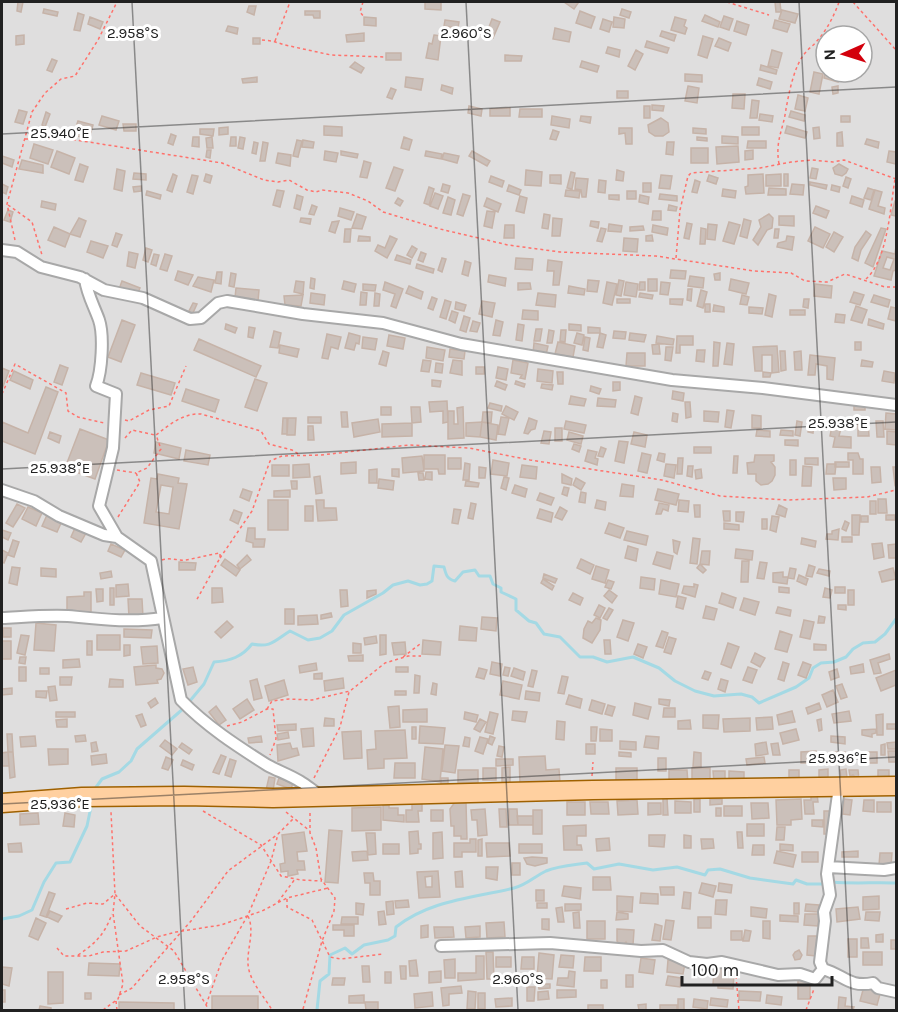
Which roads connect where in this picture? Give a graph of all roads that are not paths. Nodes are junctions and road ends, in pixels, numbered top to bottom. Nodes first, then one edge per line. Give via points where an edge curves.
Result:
1 (2, 250) edge
2 (85, 279) junction
3 (897, 405) edge
4 (2, 490) edge
5 (117, 537) junction
6 (2, 616) edge
7 (162, 618) junction
8 (897, 786) edge
9 (839, 787) junction
10 (315, 792) junction
11 (2, 803) edge
12 (828, 867) junction
13 (897, 868) edge
14 (441, 946) dead end
15 (823, 969) junction
16 (897, 992) edge

1 - 2 street via 17,252 45,268
2 - 3 street via 104,290 143,298 190,319 201,318 226,301 259,305 383,323 461,344 672,380
2 - 5 street via 100,326 101,373 96,386 116,392 113,448 99,506
4 - 5 street via 104,535
5 - 7 street via 153,563
6 - 7 street
7 - 10 street via 179,698 194,714 267,765
8 - 9 main road
9 - 10 main road
9 - 12 street
10 - 11 main road via 273,798 98,797
12 - 13 street
12 - 15 street via 830,896 824,912 820,962
14 - 15 street via 550,943 663,950 687,961 722,962 814,979
15 - 16 street via 859,986 873,983

